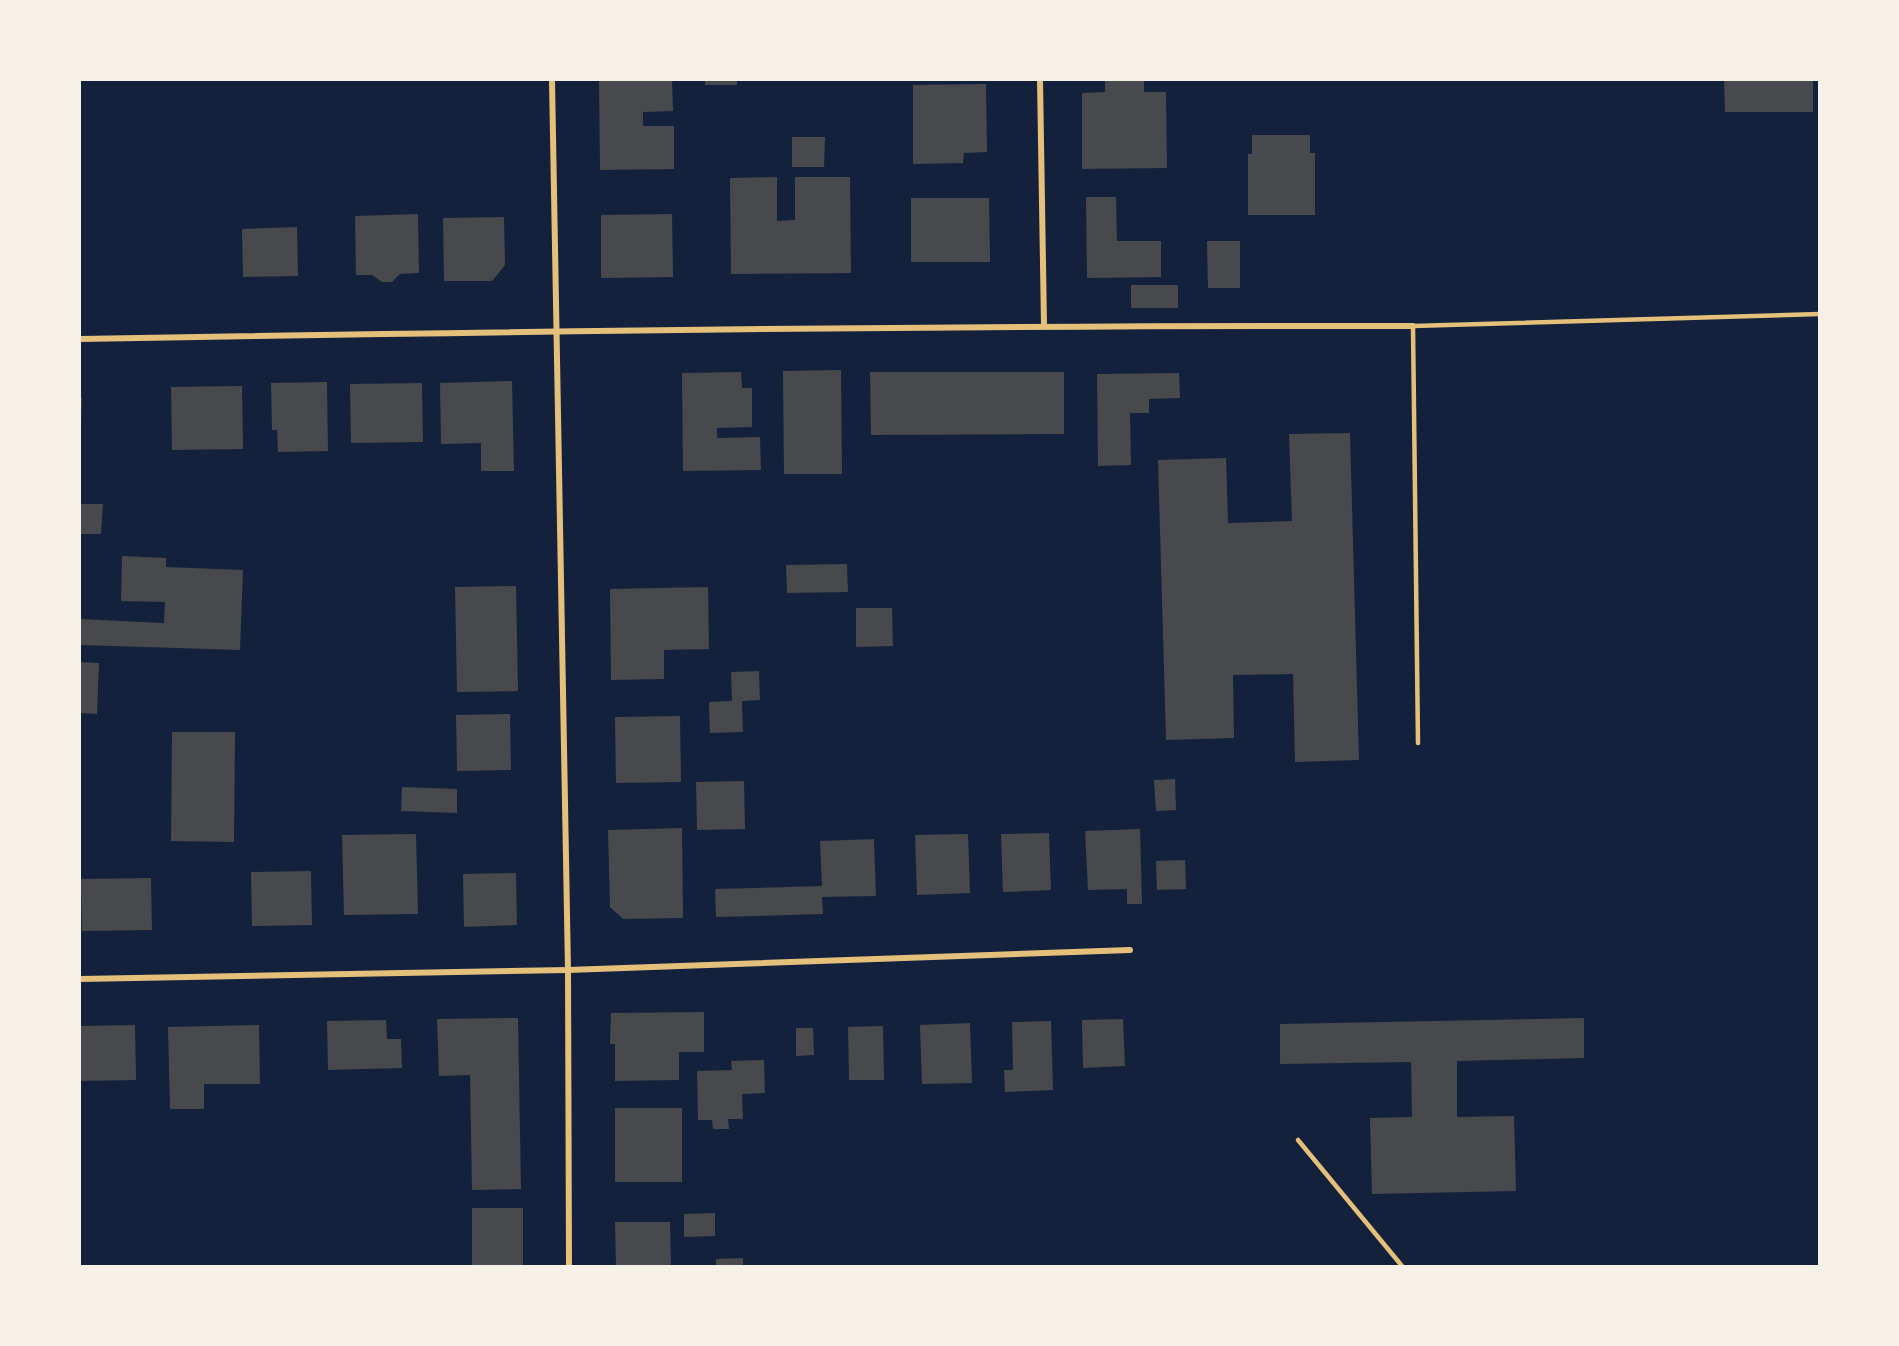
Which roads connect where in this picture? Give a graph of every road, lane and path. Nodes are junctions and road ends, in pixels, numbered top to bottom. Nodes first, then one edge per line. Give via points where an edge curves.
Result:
1 (552, 80) edge
2 (1040, 80) edge
3 (1820, 314) edge
4 (1044, 325) junction
5 (1413, 326) junction
6 (556, 331) junction
7 (80, 339) edge
8 (1418, 743) dead end
9 (1130, 950) dead end
10 (568, 970) junction
11 (80, 978) edge
12 (1298, 1140) dead end
13 (569, 1266) edge
14 (1402, 1266) edge

1 - 6 street
2 - 4 street
3 - 5 lane
4 - 5 street
4 - 6 street
5 - 8 lane
6 - 7 street
6 - 10 street
9 - 10 street
10 - 11 street
10 - 13 street
12 - 14 lane

